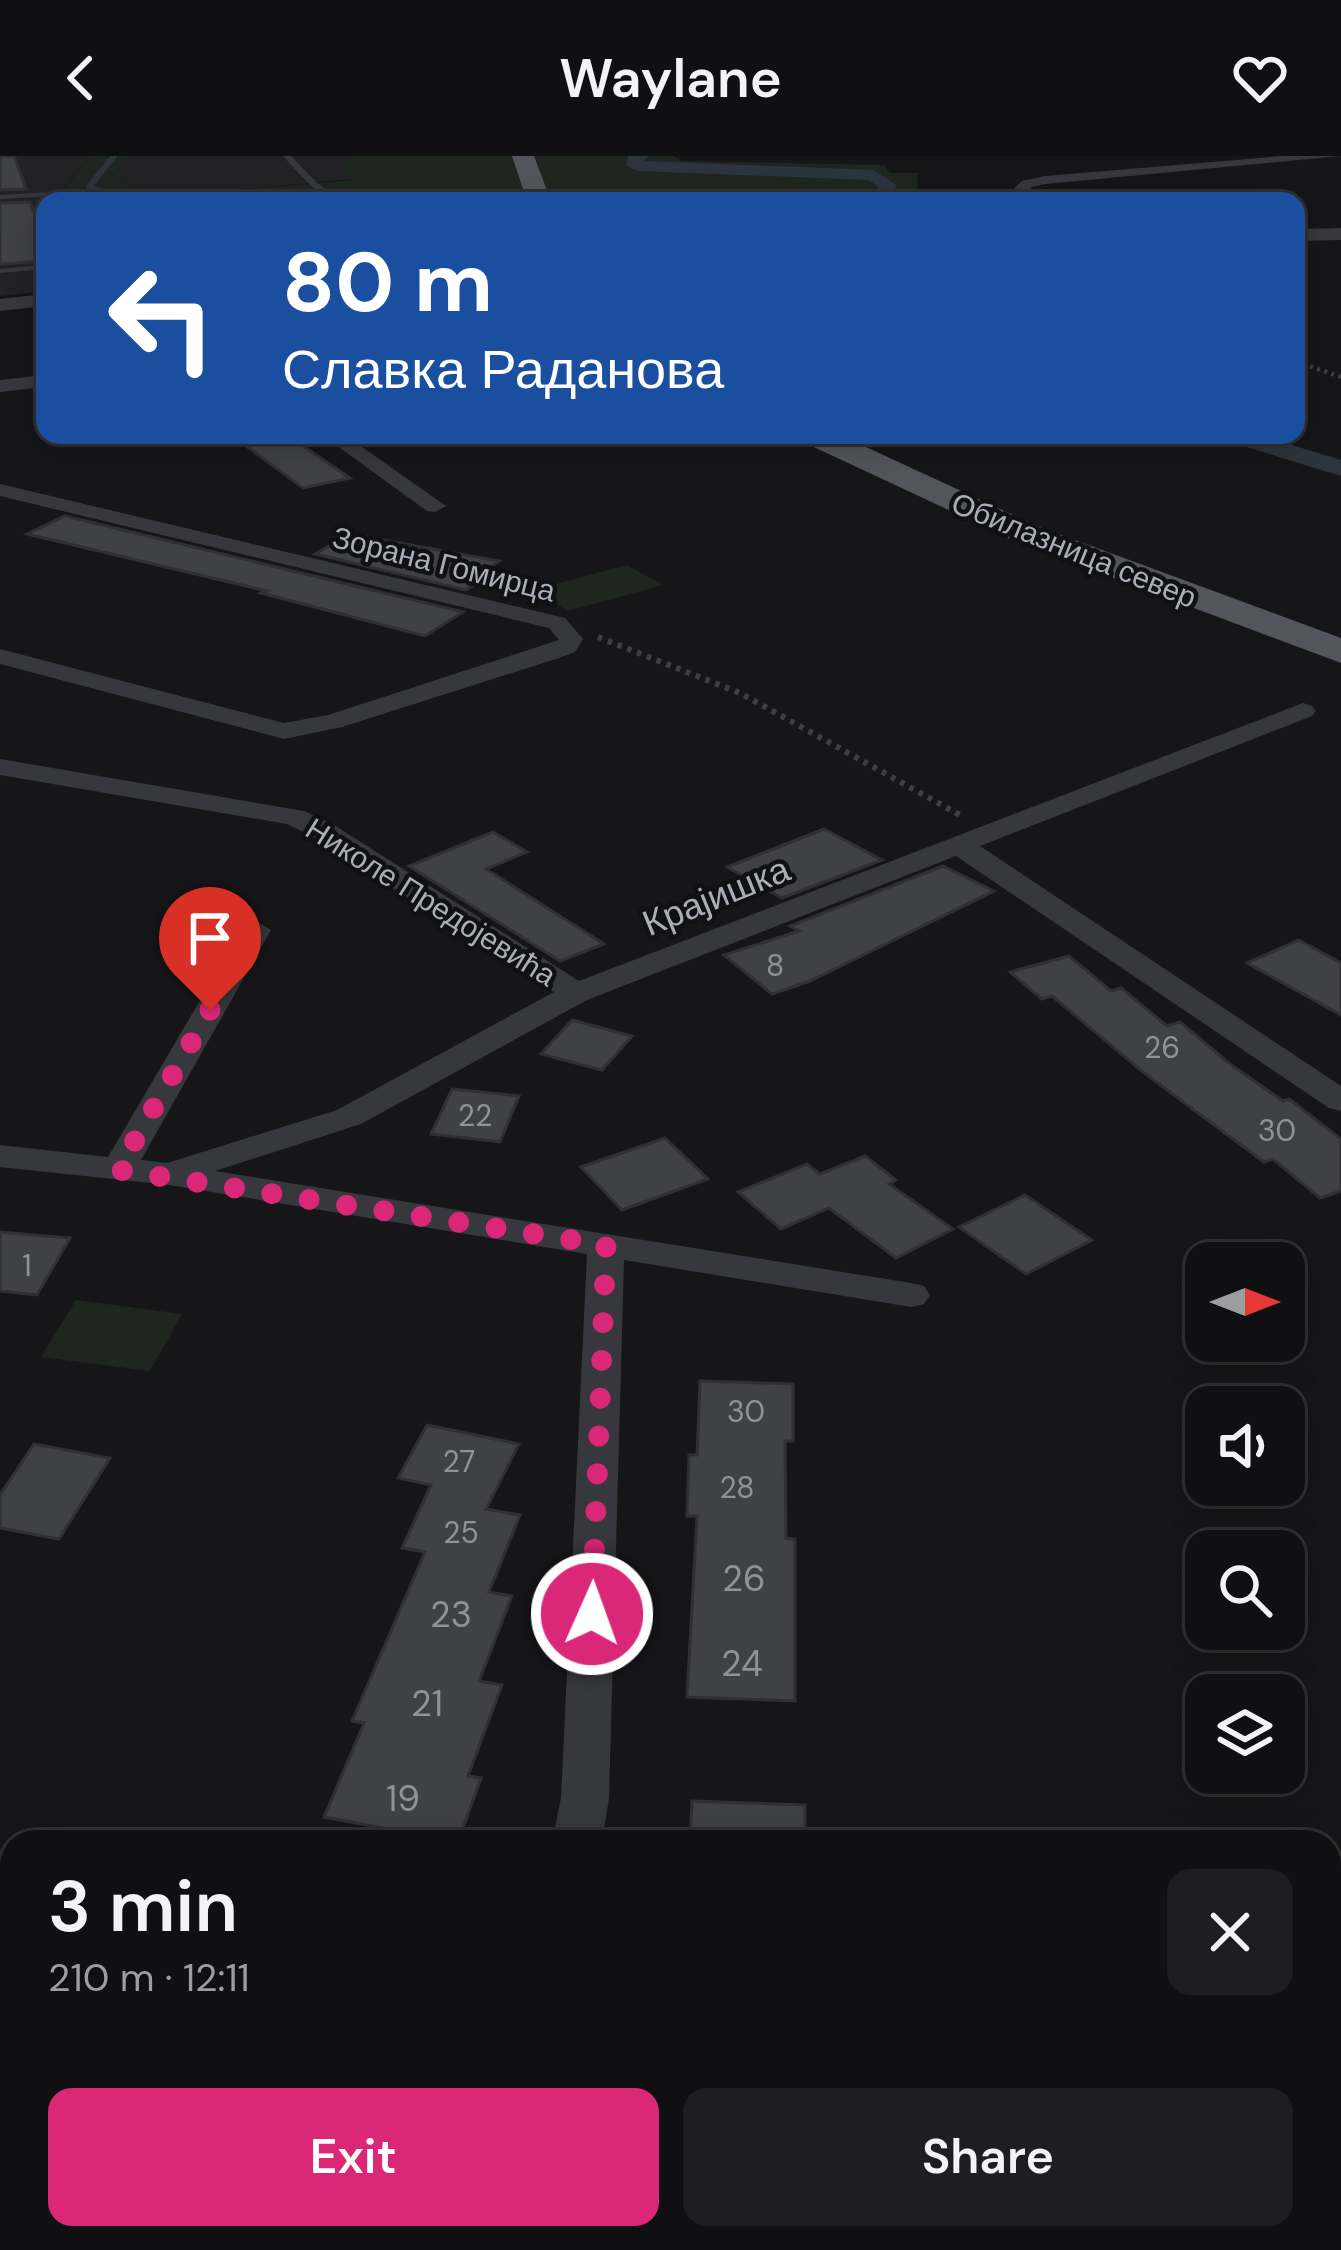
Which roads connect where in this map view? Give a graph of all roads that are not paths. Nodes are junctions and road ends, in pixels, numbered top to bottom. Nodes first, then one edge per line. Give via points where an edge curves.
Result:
1 (287, 156) edge
2 (524, 156) edge
3 (1334, 156) edge
4 (325, 192) edge
5 (536, 192) edge
6 (1018, 192) edge
7 (36, 195) edge
8 (0, 197) edge
9 (1341, 234) edge
10 (1305, 235) edge
11 (36, 267) edge
12 (0, 271) edge
13 (36, 301) edge
14 (0, 305) edge
15 (36, 382) edge
16 (0, 386) edge
17 (345, 444) edge
18 (833, 444) edge
19 (0, 490) edge
20 (435, 506) dead end
21 (1341, 651) edge
22 (0, 656) edge
23 (1303, 711) dead end
24 (0, 766) edge
25 (956, 843) junction
26 (256, 930) dead end
27 (576, 993) junction
28 (1341, 1101) edge
29 (0, 1156) edge
30 (118, 1170) junction
31 (169, 1174) junction
32 (606, 1245) junction
33 (911, 1295) dead end
34 (579, 1830) edge

1 - 4 lane
2 - 5 main road
3 - 6 street via 1045,180
7 - 8 lane
9 - 10 street
11 - 12 lane
13 - 14 street
15 - 16 street
17 - 20 street
18 - 21 main road, Обилазница север via 1025,533
19 - 22 street, Зорана Гомирца via 557,623 568,632 566,647 333,722 284,730
23 - 25 street, Крајишка
24 - 27 street, Николе Предојевића via 294,817
25 - 27 street, Крајишка
25 - 28 street
26 - 30 street
27 - 31 street, Крајишка via 349,1117
29 - 30 street
30 - 31 street
31 - 32 street
32 - 33 street
32 - 34 street

